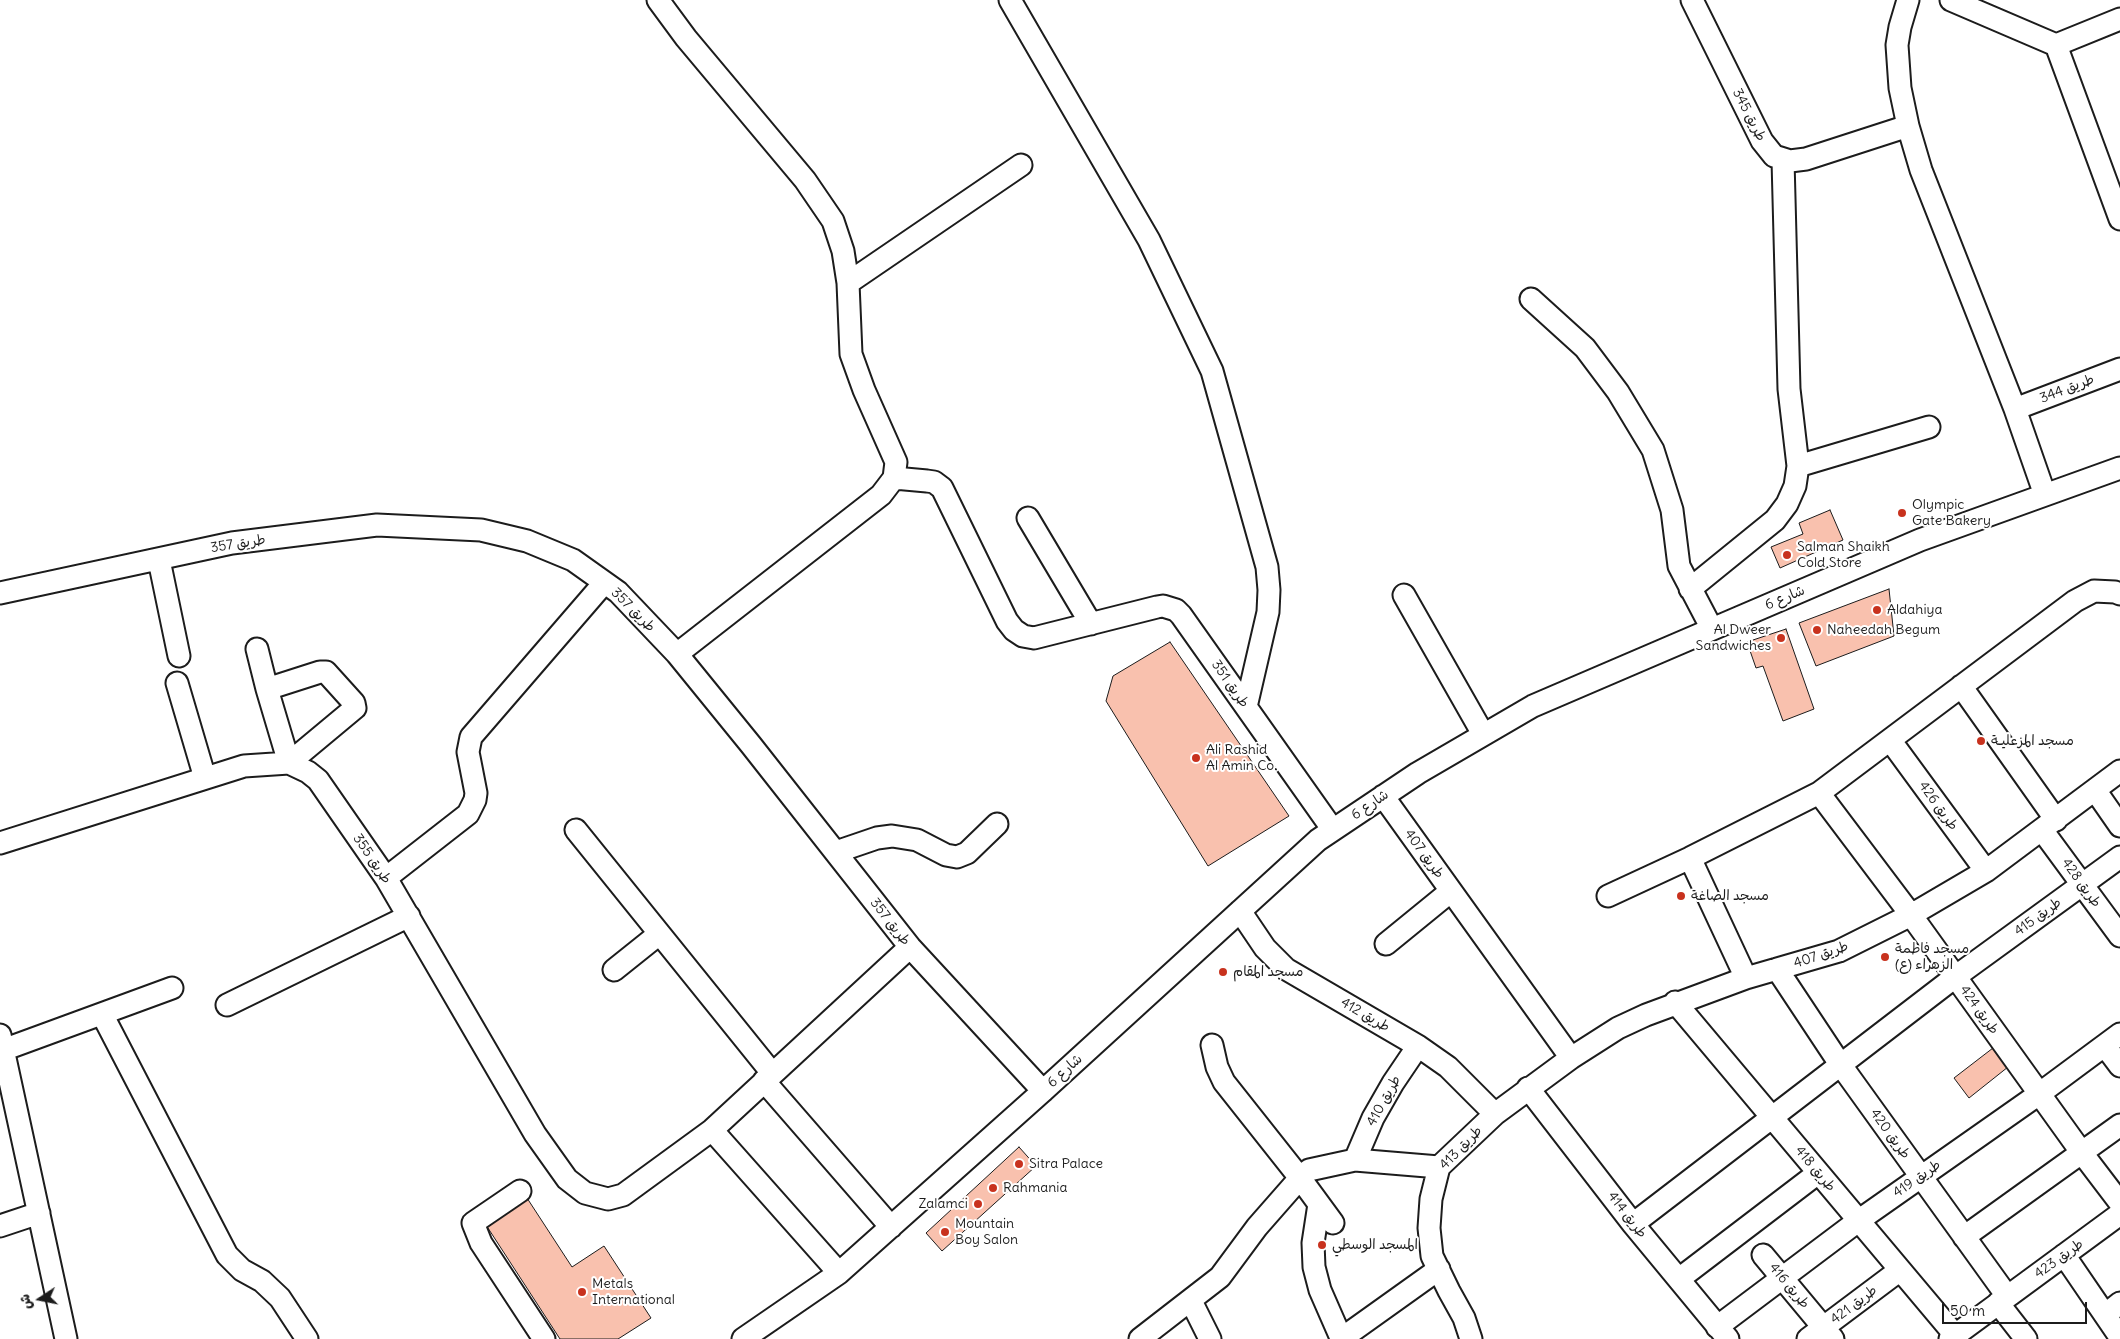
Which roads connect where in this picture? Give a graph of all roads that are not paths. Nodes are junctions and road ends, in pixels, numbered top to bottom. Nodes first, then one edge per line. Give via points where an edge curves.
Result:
1 (658, 0) edge
2 (1010, 0) edge
3 (1693, 0) edge
4 (1908, 0) edge
5 (1951, 0) edge
6 (2120, 19) edge
7 (2056, 45) junction
8 (1908, 126) junction
9 (1783, 160) junction
10 (1021, 166) dead end
11 (2116, 196) edge
12 (2120, 219) edge
13 (848, 283) junction
14 (1531, 299) dead end
15 (2120, 369) edge
16 (2015, 409) junction
17 (1929, 427) dead end
18 (1798, 466) junction
19 (2120, 468) edge
20 (894, 478) junction
21 (2045, 495) junction
22 (1028, 518) dead end
23 (159, 560) junction
24 (604, 582) junction
25 (1690, 589) junction
26 (0, 593) edge
27 (2120, 594) edge
28 (1404, 595) dead end
29 (1091, 624) junction
30 (1712, 629) junction
31 (257, 649) dead end
32 (677, 654) junction
33 (179, 656) dead end
34 (177, 683) dead end
35 (1961, 686) junction
36 (267, 689) junction
37 (1246, 707) junction
38 (1483, 734) junction
39 (1890, 740) junction
40 (289, 764) junction
41 (2120, 771) edge
42 (205, 778) junction
43 (2095, 790) junction
44 (1819, 793) junction
45 (1383, 796) junction
46 (997, 824) dead end
47 (2049, 825) junction
48 (2120, 826) edge
49 (576, 830) dead end
50 (1333, 830) junction
51 (0, 843) edge
52 (836, 852) junction
53 (1690, 858) junction
54 (2120, 858) edge
55 (1986, 871) junction
56 (386, 878) junction
57 (2082, 885) junction
58 (1451, 891) junction
59 (1608, 896) dead end
60 (1240, 911) junction
61 (1911, 915) junction
62 (408, 916) junction
63 (659, 934) junction
64 (2120, 936) edge
65 (1386, 944) dead end
66 (910, 947) junction
67 (1777, 969) junction
68 (614, 970) dead end
69 (1955, 977) junction
70 (1746, 978) junction
71 (172, 988) dead end
72 (1675, 1002) junction
73 (227, 1005) dead end
74 (102, 1014) junction
75 (2112, 1040) edge
76 (2, 1042) edge
77 (1212, 1045) dead end
78 (1418, 1046) junction
79 (1571, 1058) junction
80 (1840, 1064) junction
81 (2120, 1066) edge
82 (768, 1077) junction
83 (1528, 1088) junction
84 (1043, 1091) junction
85 (2039, 1094) junction
86 (1495, 1114) junction
87 (1771, 1116) junction
88 (2120, 1125) edge
89 (712, 1130) junction
90 (2082, 1153) junction
91 (1355, 1160) junction
92 (1439, 1167) junction
93 (1818, 1173) junction
94 (1922, 1176) junction
95 (1300, 1178) junction
96 (520, 1191) dead end
97 (2120, 1203) edge
98 (1319, 1204) junction
99 (39, 1213) junction
100 (2120, 1214) edge
101 (1858, 1221) junction
102 (1333, 1223) dead end
103 (1633, 1224) junction
104 (0, 1226) edge
105 (891, 1227) junction
106 (1964, 1237) junction
107 (1763, 1255) dead end
108 (2064, 1255) junction
109 (1439, 1269) junction
110 (1900, 1270) junction
111 (839, 1273) junction
112 (1783, 1278) junction
113 (1679, 1279) junction
114 (2002, 1300) junction
115 (1191, 1301) junction
116 (2113, 1309) edge
117 (1722, 1333) edge
118 (1822, 1335) edge
119 (1963, 1335) edge
120 (752, 1337) edge
121 (2120, 1337) edge
122 (1341, 1338) edge
123 (66, 1339) edge
124 (307, 1339) edge
125 (544, 1339) edge
126 (1140, 1339) edge
127 (1210, 1339) edge
128 (1471, 1339) edge
129 (2026, 1339) edge

1 - 13 street via 805,180 833,221 843,251
2 - 37 street via 1149,240 1212,371 1266,567 1269,590 1268,612
3 - 9 street, طريق 345 via 1762,141 1767,149
4 - 8 street via 1897,45 1900,88
5 - 7 street
6 - 7 street
7 - 11 street
8 - 9 street via 1806,159
8 - 16 street via 1921,170
9 - 18 street via 1789,389
10 - 13 street
11 - 12 street
13 - 20 street via 852,354 896,462
14 - 25 street via 1585,348 1618,392 1653,450 1672,510 1679,566
15 - 16 street, طريق 344
16 - 21 street
17 - 18 street
18 - 25 street via 1795,486 1775,520
19 - 21 street, شارع 6
20 - 29 street, طريق 351 via 934,482 942,488 1014,630 1034,638
20 - 32 street via 881,495
21 - 30 street, شارع 6 via 1920,540
22 - 29 street
23 - 24 street, طريق 357 via 232,543 377,525 480,530 528,541 573,560
23 - 26 street, طريق 357
23 - 33 street
24 - 32 street, طريق 357 via 618,592
24 - 56 street via 471,737 468,752 476,793 468,814
25 - 30 street
27 - 35 street via 2094,592 2075,601
28 - 38 street
29 - 37 street, طريق 351 via 1157,607 1176,610
30 - 38 street, شارع 6 via 1533,706
31 - 36 street
32 - 52 street, طريق 357
34 - 42 street
35 - 39 street
35 - 47 street
36 - 40 street
36 - 40 street via 326,672 355,706 354,711
37 - 50 street, طريق 351
38 - 45 street, شارع 6
39 - 44 street
39 - 55 street, طريق 426
40 - 42 street, طريق 355 via 244,766
40 - 56 street, طريق 355 via 318,780
41 - 43 street, طريق 407
42 - 51 street, طريق 355
43 - 47 street, طريق 407
43 - 48 street
44 - 53 street
44 - 61 street, طريق 424
45 - 50 street, شارع 6
45 - 58 street, طريق 407
46 - 52 street via 967,853 957,857 917,840 892,836
47 - 55 street, طريق 407
47 - 57 street, طريق 428
49 - 63 street
50 - 60 street, شارع 6
52 - 66 street, طريق 357
53 - 59 street
53 - 70 street
54 - 57 street, طريق 415
55 - 61 street, طريق 407
56 - 62 street, طريق 355
57 - 64 street, طريق 428
57 - 69 street, طريق 415
58 - 65 street
58 - 79 street, طريق 407
60 - 78 street, طريق 412 via 1266,948 1286,969
60 - 84 street, شارع 6
61 - 67 street, طريق 407 via 1839,951
61 - 69 street, طريق 424
62 - 73 street
62 - 89 street, طريق 355 via 535,1134 567,1179 585,1193 608,1199 617,1197
63 - 68 street
63 - 82 street
66 - 82 street
66 - 84 street, طريق 357
67 - 70 street, طريق 407
67 - 80 street, طريق 420
69 - 80 street, طريق 415
69 - 85 street, طريق 424
70 - 72 street, طريق 407
71 - 74 street
72 - 79 street, طريق 407 via 1618,1028
72 - 87 street, طريق 418
74 - 76 street
74 - 124 street via 228,1255 242,1270 262,1281 280,1298
75 - 81 street
75 - 85 street, طريق 419
76 - 99 street
77 - 95 street via 1224,1082
78 - 86 street, طريق 412 via 1448,1067
78 - 91 street, طريق 410 via 1385,1097
79 - 83 street, طريق 407
80 - 87 street, طريق 415
80 - 94 street, طريق 420
82 - 89 street
82 - 105 street
83 - 86 street, طريق 413
83 - 103 street, طريق 414
84 - 105 street, شارع 6
85 - 90 street, طريق 424
85 - 94 street, طريق 419
86 - 92 street, طريق 413
87 - 93 street, طريق 418
87 - 103 street, طريق 415
88 - 90 street
89 - 111 street
90 - 97 street, طريق 424
90 - 106 street
91 - 92 street
91 - 95 street via 1309,1170
92 - 109 street, طريق 413 via 1431,1199 1429,1228 1432,1256
93 - 101 street, طريق 418
93 - 113 street
94 - 101 street, طريق 419
94 - 106 street, طريق 420
95 - 98 street
95 - 115 street via 1256,1227 1220,1277
96 - 125 street via 473,1223 481,1243
98 - 102 street
98 - 122 street via 1313,1243 1314,1267 1320,1290
99 - 104 street
99 - 123 street
100 - 108 street, طريق 423
101 - 110 street, طريق 418
101 - 112 street, طريق 419
103 - 113 street, طريق 414
105 - 111 street, شارع 6
106 - 114 street, طريق 420
107 - 112 street, طريق 416
108 - 114 street, طريق 423
108 - 116 street
109 - 122 street
109 - 128 street, طريق 413
110 - 118 street, طريق 421
110 - 119 street, طريق 418
111 - 120 street, شارع 6
112 - 117 street, طريق 419
112 - 118 street, طريق 416
113 - 117 street, طريق 414
114 - 119 street, طريق 423
114 - 129 street, طريق 420
115 - 126 street
115 - 127 street
116 - 121 street

